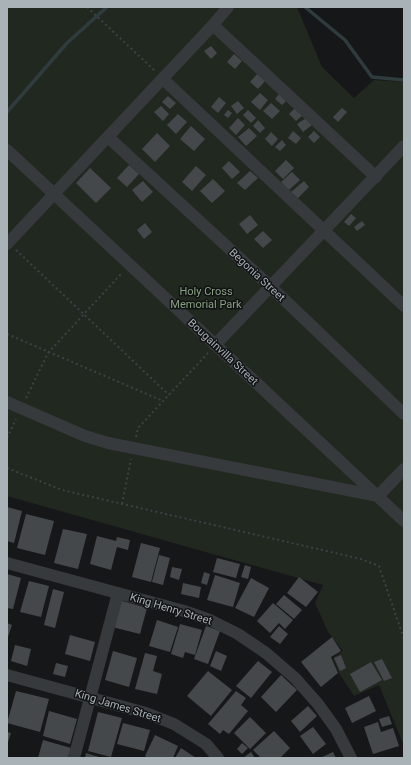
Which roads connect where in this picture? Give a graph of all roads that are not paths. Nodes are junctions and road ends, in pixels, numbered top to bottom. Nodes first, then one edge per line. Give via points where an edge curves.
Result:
1 (228, 7) edge
2 (213, 25) junction
3 (163, 79) junction
4 (108, 138) junction
5 (7, 150) edge
6 (403, 150) edge
7 (376, 177) junction
8 (55, 194) junction
9 (324, 231) junction
10 (8, 244) edge
11 (271, 287) junction
12 (404, 306) edge
13 (215, 345) junction
14 (7, 402) edge
15 (404, 414) edge
16 (404, 469) edge
17 (378, 496) junction
18 (404, 521) edge
19 (7, 563) edge
20 (118, 593) junction
21 (7, 675) edge
22 (89, 697) junction
23 (74, 758) edge
24 (218, 758) edge
25 (351, 758) edge

1 - 2 street
2 - 3 street
2 - 7 street
3 - 4 street
3 - 9 street
4 - 8 street
4 - 11 street, Begonia Street
5 - 8 street, Bougainvilla Street
6 - 7 street
7 - 9 street
8 - 10 street
8 - 13 street, Bougainvilla Street
9 - 11 street
9 - 12 street
11 - 13 street
11 - 15 street, Begonia Street
13 - 17 street, Bougainvilla Street
14 - 17 street via 86,436 133,448
16 - 17 street
17 - 18 street, Bougainvilla Street
19 - 20 street, King Henry Street
20 - 22 street
20 - 25 street, King Henry Street via 203,618 238,634 266,653 295,678 318,704 336,729
21 - 22 street, King James Street
22 - 23 street
22 - 24 street, King James Street via 146,713 174,724 206,744

